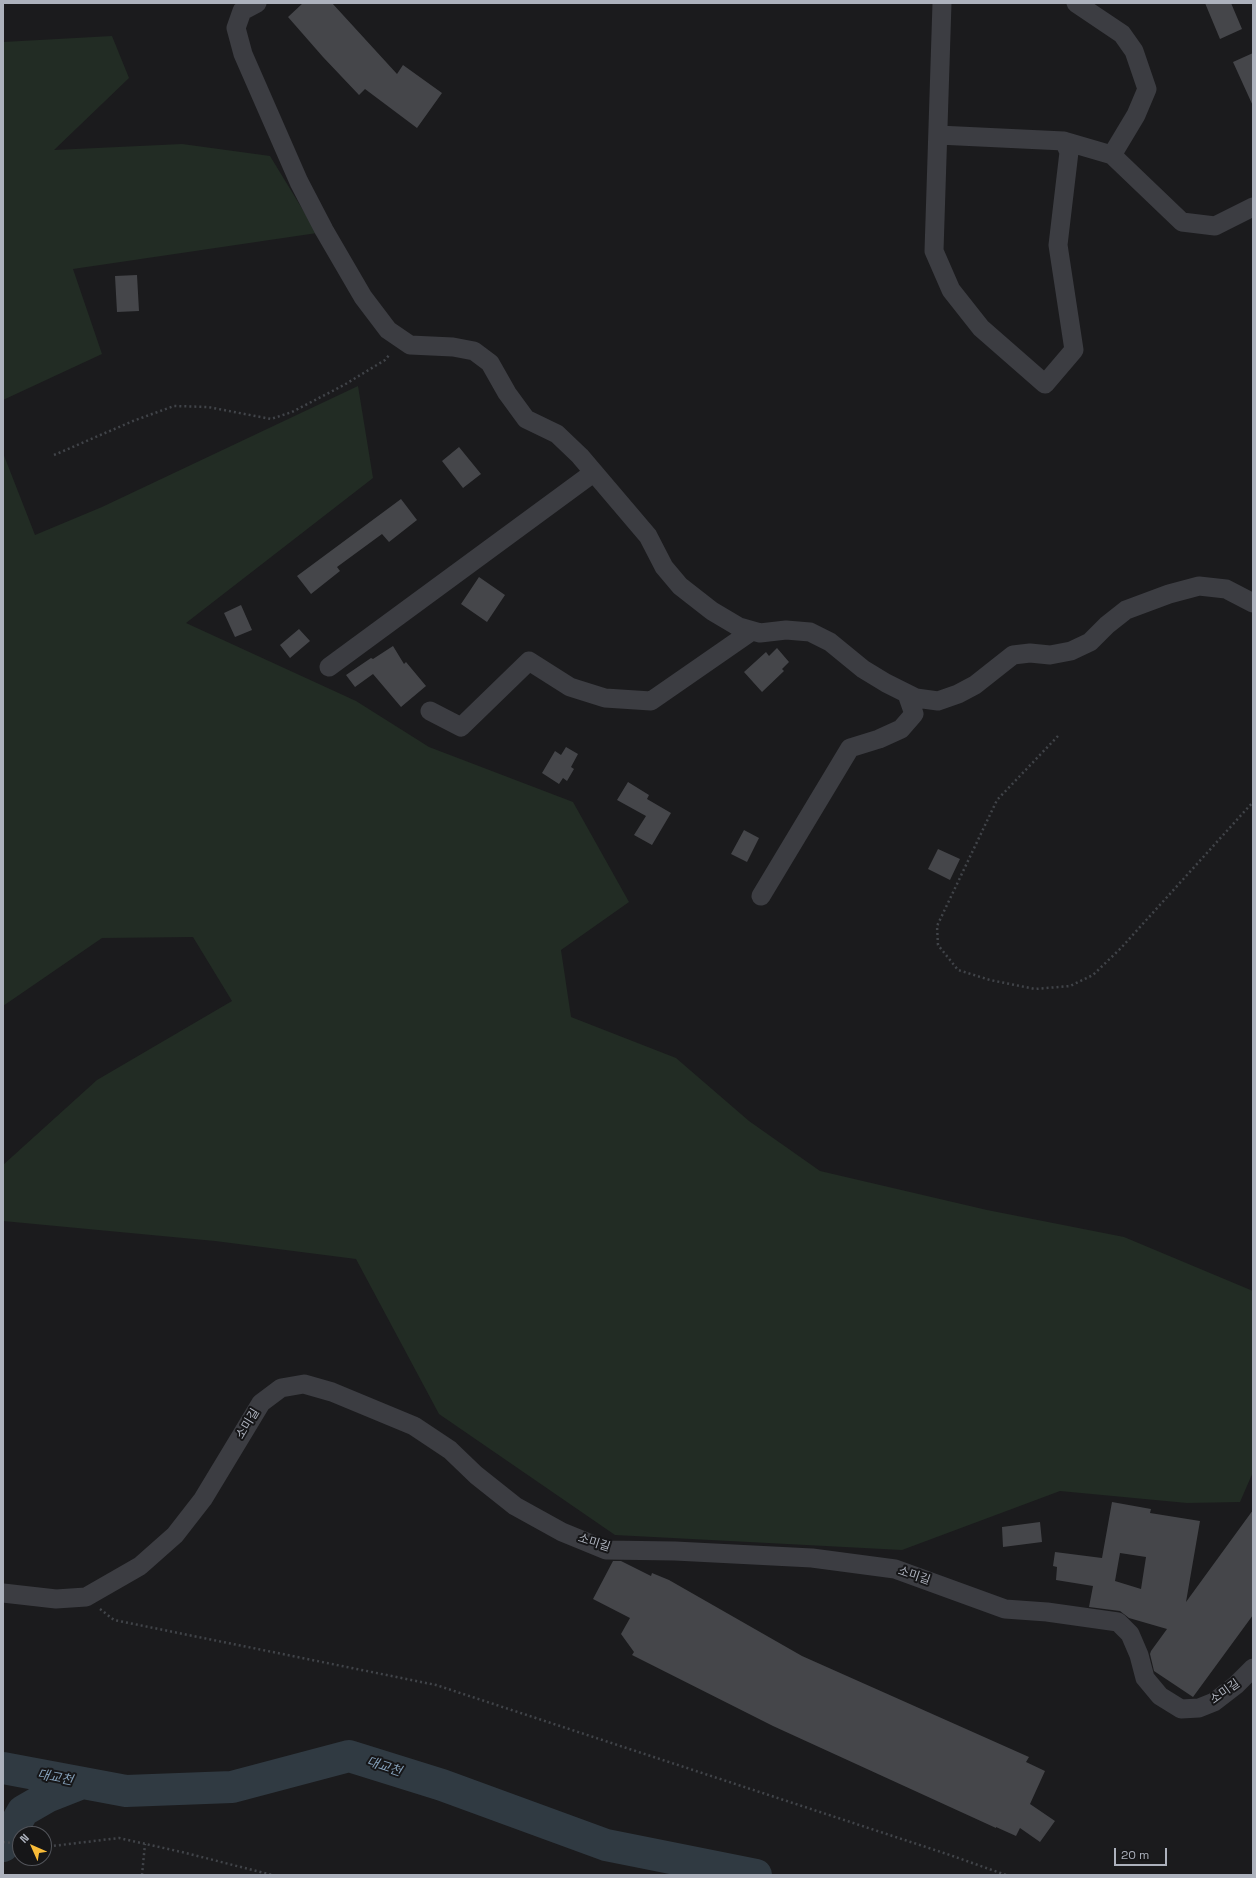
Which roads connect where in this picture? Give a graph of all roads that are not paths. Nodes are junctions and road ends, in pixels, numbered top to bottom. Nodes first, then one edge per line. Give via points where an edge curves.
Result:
1 (257, 3) edge
2 (942, 3) edge
3 (1076, 3) edge
4 (938, 135) junction
5 (1064, 141) junction
6 (1112, 155) junction
7 (1253, 208) edge
8 (593, 473) junction
9 (1253, 603) edge
10 (752, 631) junction
11 (330, 667) dead end
12 (907, 694) junction
13 (430, 711) dead end
14 (761, 896) dead end
15 (3, 1592) edge
16 (1253, 1668) edge

1 - 8 street via 242,11 236,28 243,54 300,182 324,230 363,297 388,330 410,345 453,347 474,351 490,362 507,393 526,419 557,434
2 - 4 street
3 - 6 street via 1122,34 1134,51 1147,89 1136,115
4 - 5 street
4 - 5 street via 934,251 951,290 981,328 1046,384 1074,350 1058,245 1069,152
5 - 6 street
6 - 7 street via 1182,222 1215,226
8 - 10 street via 648,536 664,567 680,586 712,611 739,627
8 - 11 street
9 - 12 street via 1226,589 1199,586 1126,610 1090,642 1071,651 1050,655 1013,655 975,685 958,694 938,701
10 - 12 street via 810,632 830,642 863,669
10 - 13 street via 651,701 605,698 570,687 529,661 461,727
12 - 14 street via 914,714 901,729 850,748
15 - 16 street, 소미길 via 56,1599 86,1597 140,1566 175,1535 203,1499 261,1402 281,1388 304,1384 332,1392 414,1426 450,1450 515,1506 562,1532 606,1550 812,1558 895,1569 1005,1609 1118,1622 1130,1634 1145,1678 1160,1696 1181,1709 1199,1708 1214,1702

